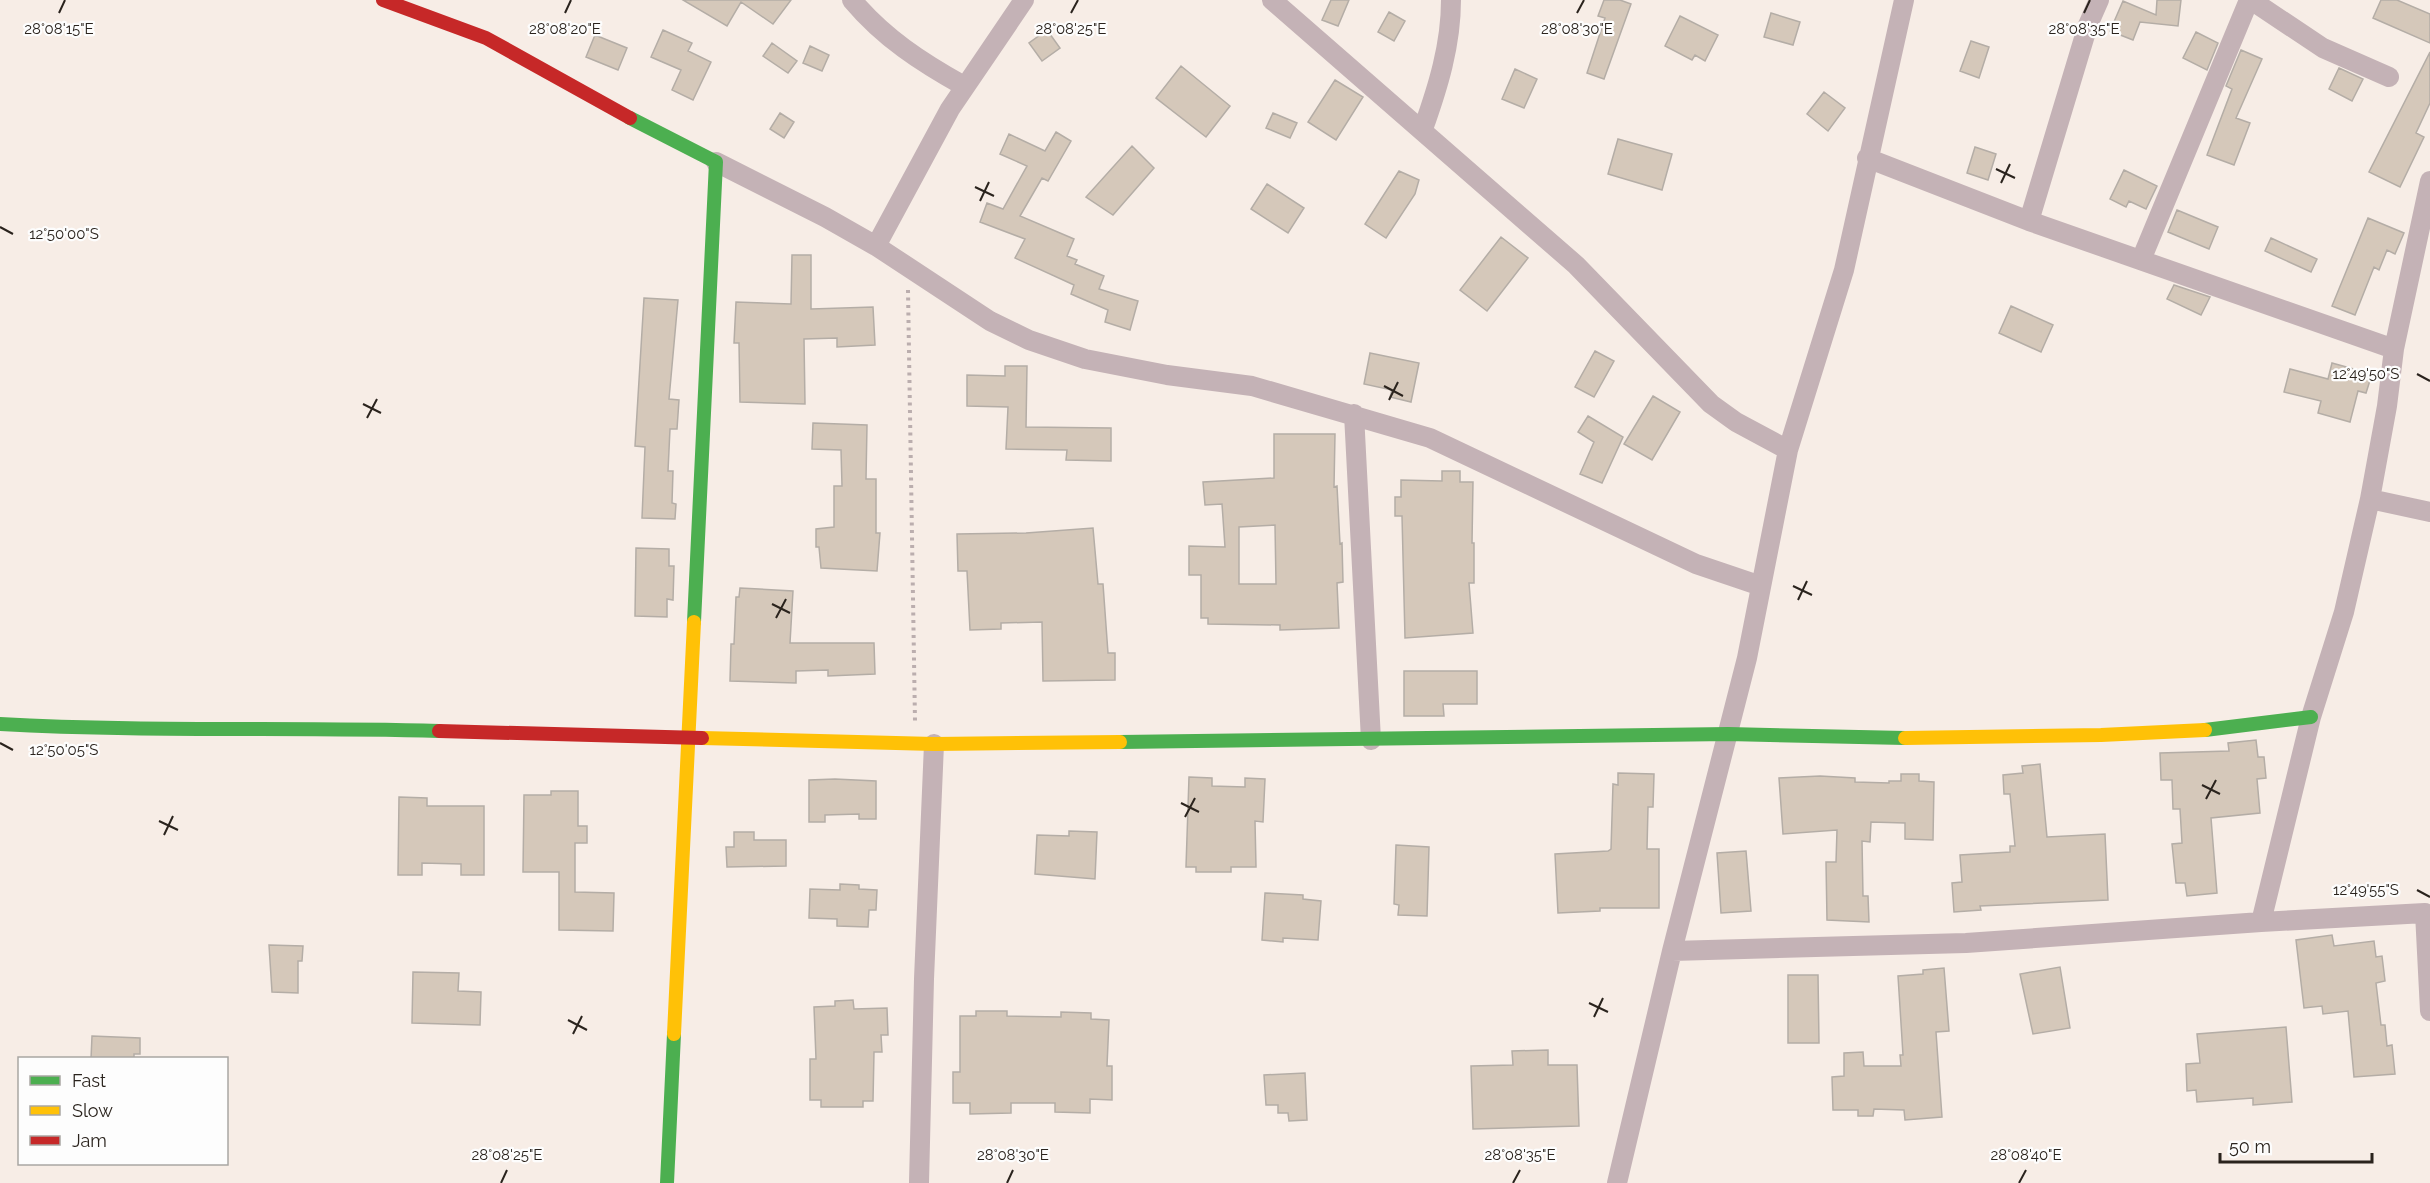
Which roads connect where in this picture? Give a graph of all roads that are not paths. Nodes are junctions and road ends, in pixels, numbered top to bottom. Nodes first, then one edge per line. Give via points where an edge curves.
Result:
1 (383, 0) edge
2 (852, 0) edge
3 (1024, 0) edge
4 (1272, 0) edge
5 (1451, 0) edge
6 (1904, 0) edge
7 (2099, 0) edge
8 (2250, 0) edge
9 (410, 4) edge
10 (2389, 76) dead end
11 (964, 86) junction
12 (1423, 129) junction
13 (1868, 158) junction
14 (716, 162) junction
15 (2430, 181) edge
16 (2029, 221) junction
17 (876, 246) junction
18 (2141, 260) junction
19 (2394, 349) junction
20 (1354, 414) junction
21 (1788, 450) junction
22 (2370, 499) junction
23 (2430, 512) edge
24 (1761, 586) junction
25 (2311, 717) junction
26 (0, 724) edge
27 (1728, 734) junction
28 (689, 740) junction
29 (1371, 740) junction
30 (925, 744) junction
31 (2427, 913) edge
32 (2261, 922) junction
33 (1672, 951) junction
34 (2430, 1011) edge
35 (667, 1183) edge
36 (919, 1183) edge
37 (1617, 1183) edge

1 - 9 street
2 - 11 street via 870,21 913,57
3 - 11 street
4 - 12 street
5 - 12 street via 1446,50
6 - 13 street
7 - 16 street
8 - 10 street via 2323,48
8 - 18 street
9 - 14 street via 486,38 576,90
11 - 17 street
12 - 21 street via 1576,265 1711,404
13 - 16 street
13 - 21 street via 1844,270
14 - 17 street
14 - 28 street
15 - 19 street
16 - 18 street
17 - 20 street via 990,321 1029,340 1085,359 1252,386
18 - 19 street
19 - 22 street
20 - 24 street via 1430,438 1696,564
20 - 29 street
21 - 24 street
22 - 23 street
22 - 25 street via 2344,612
24 - 27 street
25 - 27 street via 2201,730 2102,735 1917,738
25 - 32 street
26 - 28 street via 92,729 328,728
27 - 29 street
27 - 33 street
28 - 30 street
28 - 35 street
29 - 30 street
30 - 36 street
31 - 32 street
31 - 34 street
32 - 33 street via 1966,944
33 - 37 street

